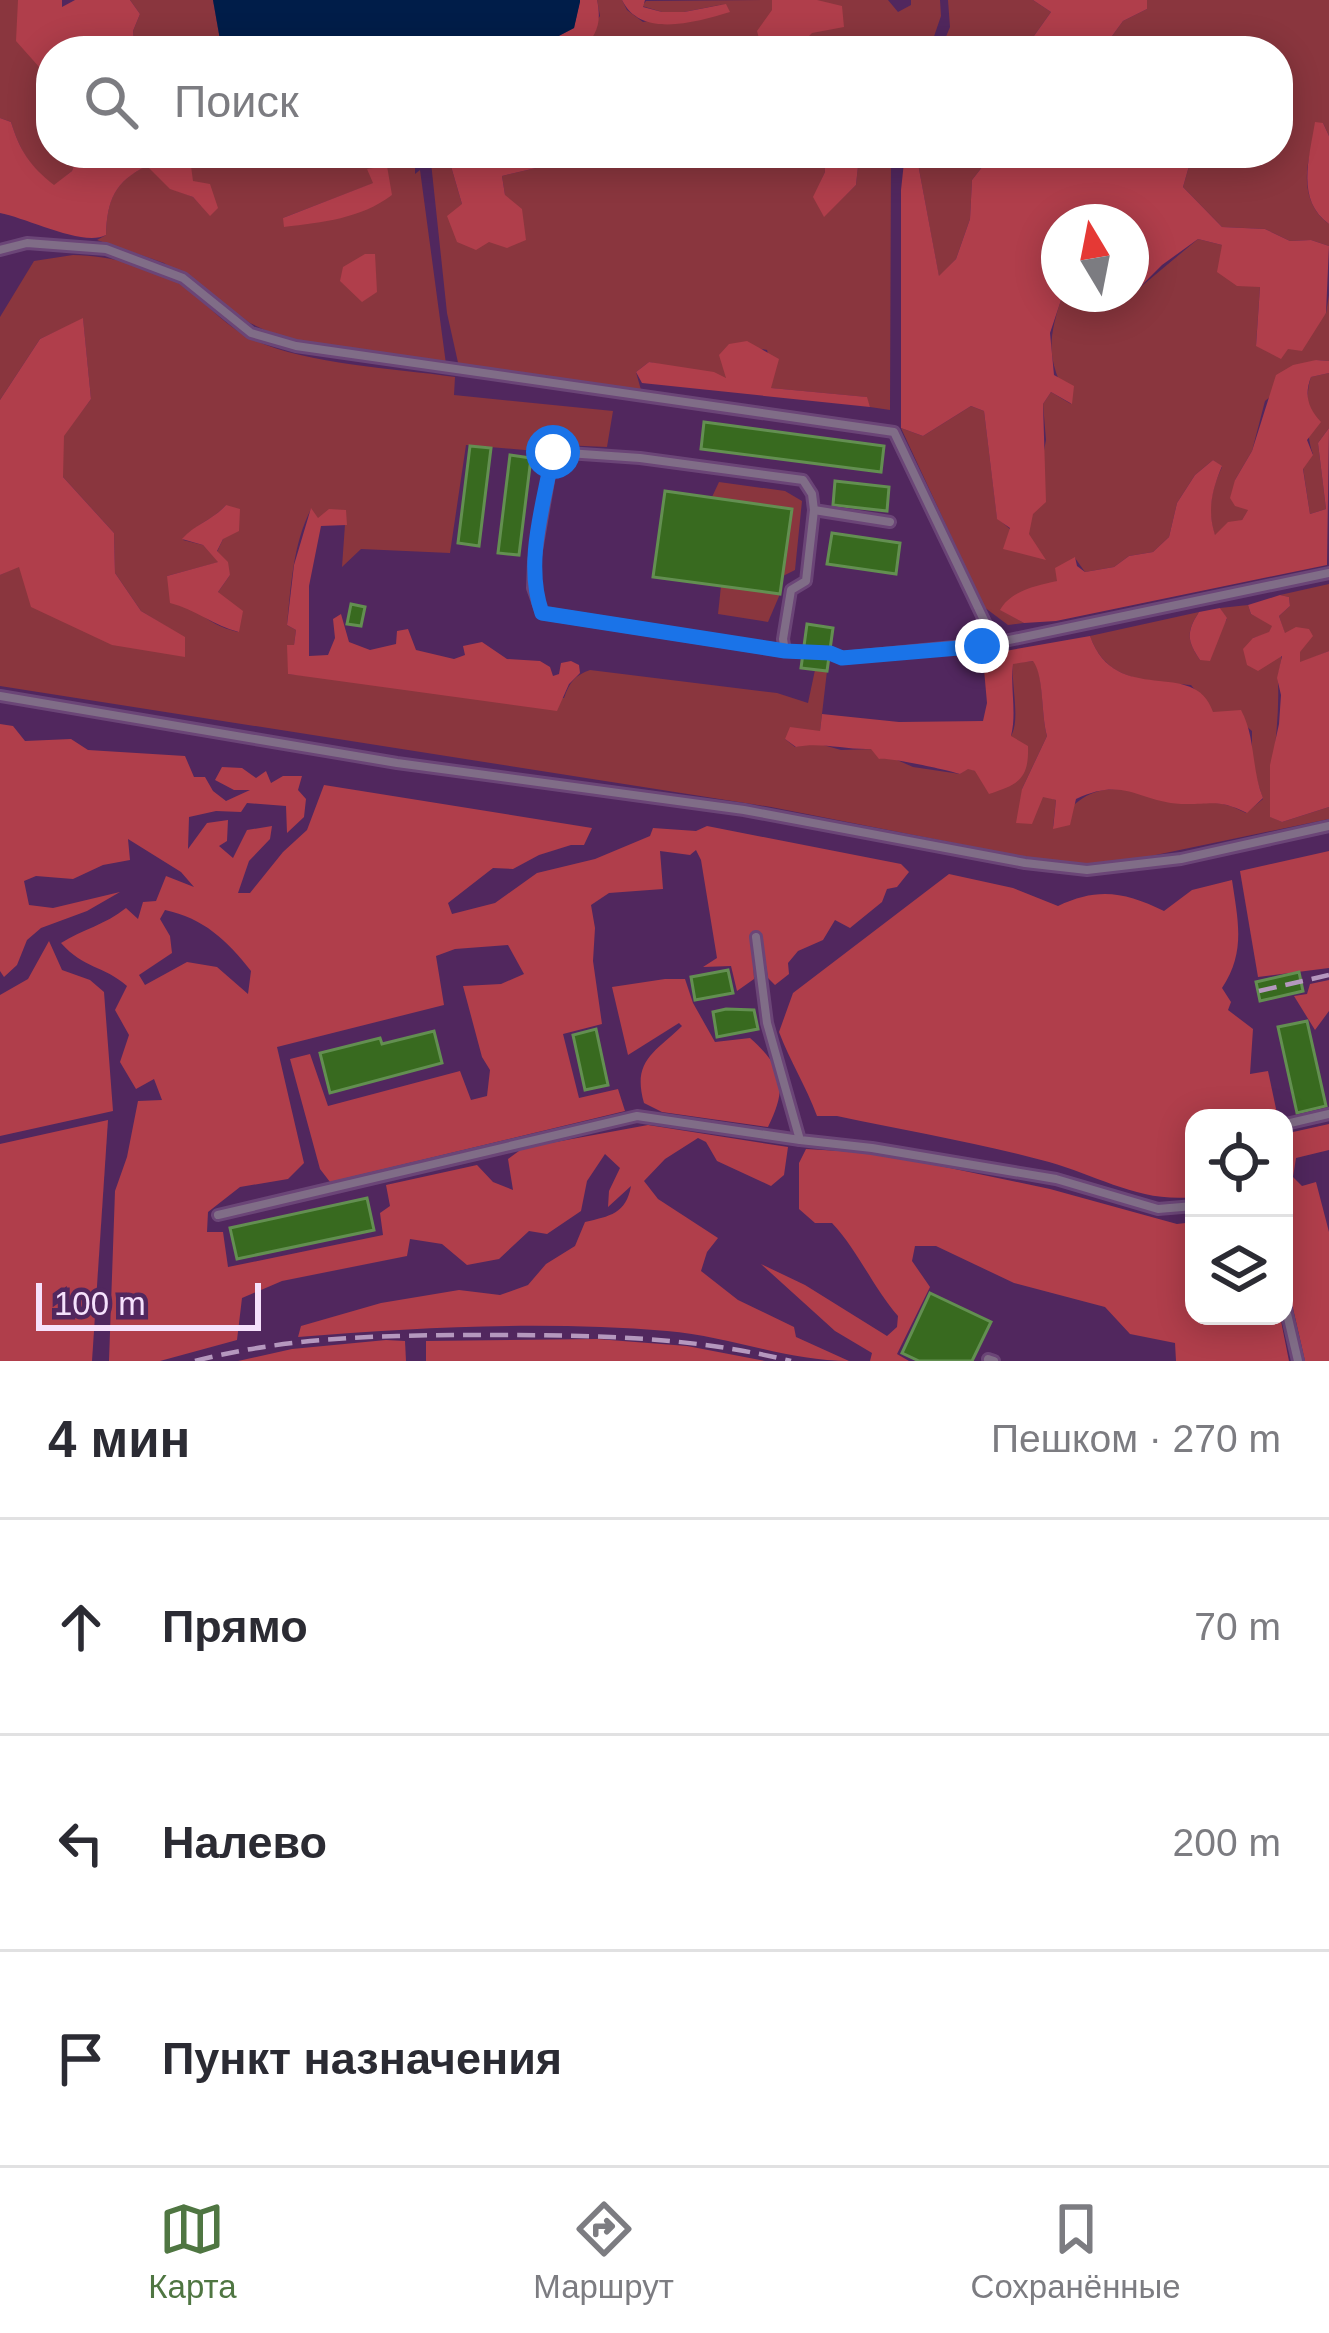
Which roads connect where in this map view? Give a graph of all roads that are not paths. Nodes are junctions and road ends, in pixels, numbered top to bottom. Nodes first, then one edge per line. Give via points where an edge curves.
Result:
1 (0, 250) edge
2 (814, 510) junction
3 (890, 522) dead end
4 (1329, 573) edge
5 (995, 643) junction
6 (785, 651) junction
7 (0, 696) edge
8 (1329, 826) edge
9 (756, 937) dead end
10 (1329, 1114) edge
11 (1293, 1122) edge
12 (800, 1140) junction
13 (1185, 1207) edge
14 (218, 1215) dead end
15 (1290, 1325) edge
16 (1298, 1361) edge

1 - 5 lane via 27,243 106,249 183,278 251,333 296,346 894,432
2 - 3 lane
2 - 6 lane via 806,581 790,590
2 - 6 lane via 803,480 553,452 534,562 542,613
4 - 5 lane
5 - 6 lane via 842,658
7 - 8 lane via 1087,870 1181,860
9 - 12 lane via 767,1023
10 - 11 lane
12 - 13 lane via 1056,1179 1158,1209
12 - 14 lane via 637,1116
15 - 16 lane

